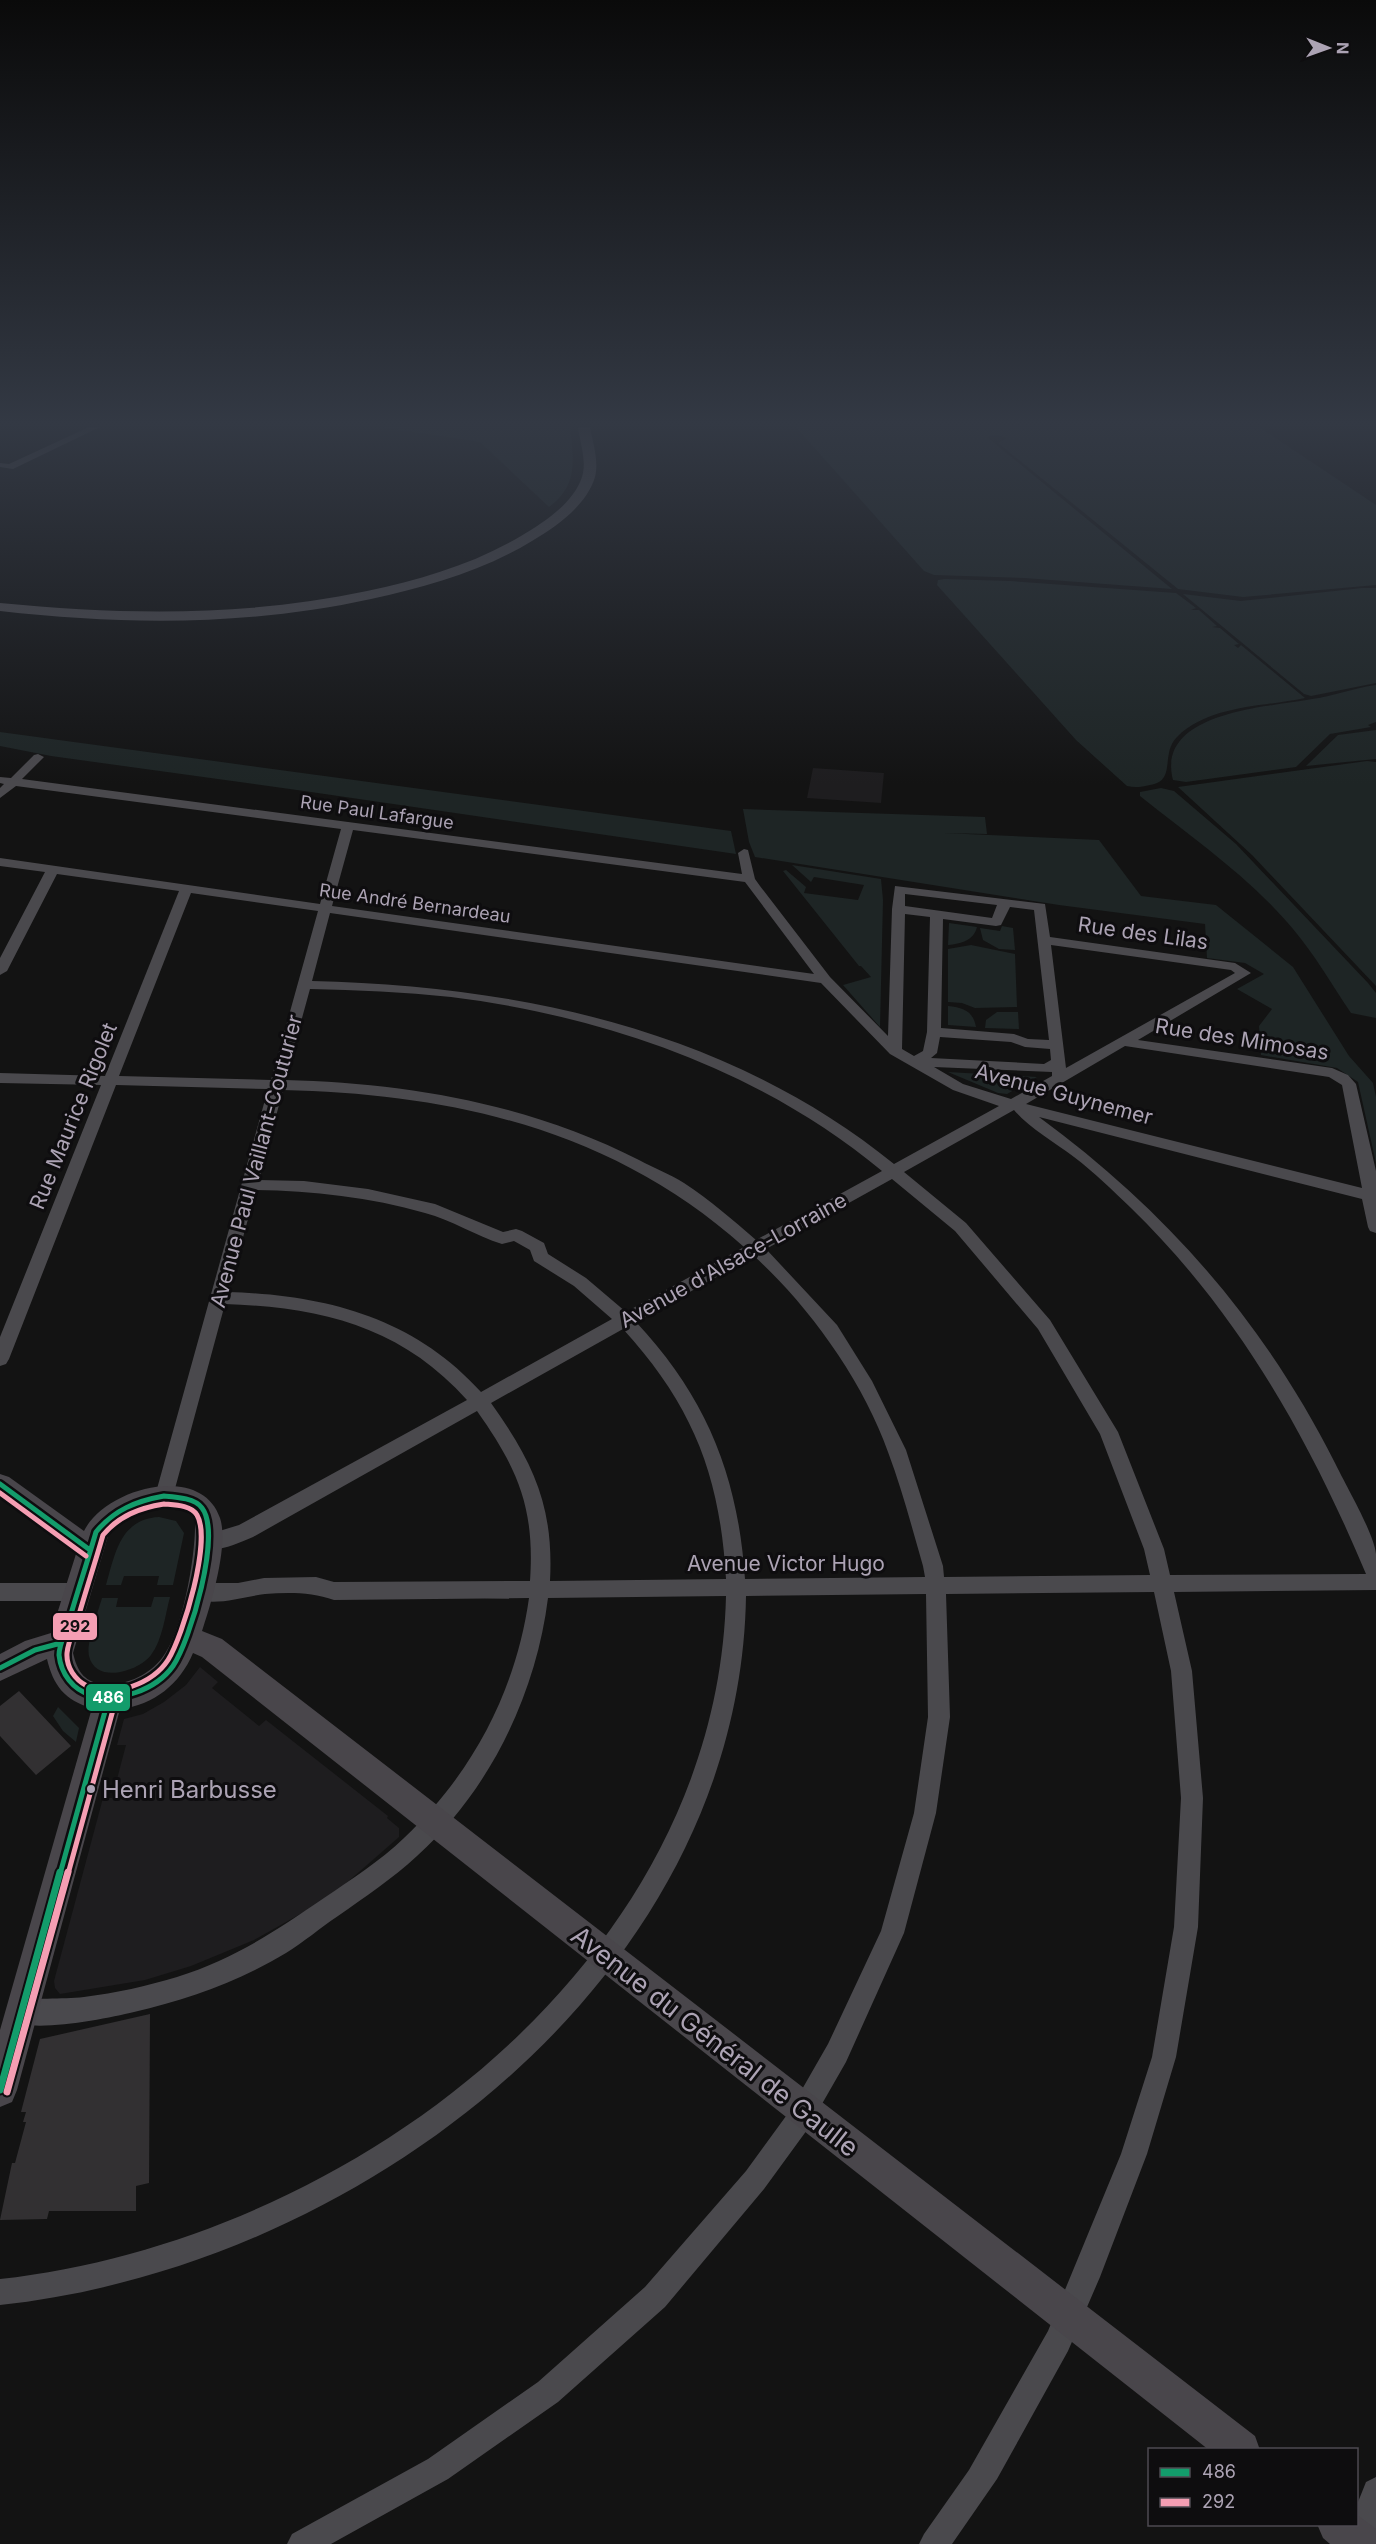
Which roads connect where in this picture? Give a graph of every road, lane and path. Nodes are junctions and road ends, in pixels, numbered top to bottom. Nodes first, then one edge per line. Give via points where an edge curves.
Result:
1 (514, 546) edge
2 (0, 607) edge
3 (38, 757) dead end
4 (0, 780) edge
5 (14, 782) junction
6 (0, 795) edge
7 (348, 826) junction
8 (744, 853) dead end
9 (0, 862) edge
10 (53, 869) junction
11 (749, 879) junction
12 (186, 889) junction
13 (1005, 903) junction
14 (326, 909) junction
15 (898, 909) junction
16 (937, 914) junction
17 (1046, 940) junction
18 (1235, 967) joint
19 (0, 971) edge
20 (825, 980) junction
21 (304, 985) junction
22 (934, 1032) junction
23 (1125, 1042) junction
24 (1055, 1045) junction
25 (895, 1051) junction
26 (915, 1061) junction
27 (1058, 1070) junction
28 (0, 1078) edge
29 (109, 1081) junction
30 (277, 1084) junction
31 (1012, 1105) junction
32 (896, 1169) junction
33 (250, 1185) junction
34 (1369, 1195) junction
35 (1376, 1227) edge
36 (755, 1248) junction
37 (219, 1298) junction
38 (623, 1321) junction
39 (0, 1359) edge
40 (480, 1401) junction
41 (0, 1484) edge
42 (164, 1496) junction
43 (210, 1542) junction
44 (90, 1550) junction
45 (1376, 1575) edge
46 (1376, 1582) edge
47 (1165, 1583) junction
48 (935, 1585) junction
49 (736, 1587) junction
50 (540, 1588) junction
51 (0, 1592) edge
52 (77, 1592) junction
53 (198, 1592) junction
54 (187, 1638) junction
55 (61, 1643) junction
56 (0, 1668) edge
57 (109, 1697) junction
58 (435, 1822) junction
59 (606, 1956) junction
60 (21, 2013) junction
61 (0, 2090) edge
62 (804, 2110) junction
63 (0, 2292) edge
64 (1068, 2316) junction
65 (1238, 2448) edge
66 (1376, 2492) edge
67 (1353, 2537) edge
68 (302, 2544) edge
69 (934, 2544) edge

1 - 2 main road via 422,582 329,604 199,618 104,618
3 - 5 street
4 - 5 street, Rue Paul Lafargue
5 - 6 street
5 - 7 street, Rue Paul Lafargue
7 - 11 street, Rue Paul Lafargue
7 - 14 street, Avenue Paul Vaillant-Couturier
8 - 11 street, Avenue Guynemer
9 - 10 street, Rue André Bernardeau
10 - 12 street, Rue André Bernardeau
10 - 19 street
11 - 20 street, Avenue Guynemer
12 - 14 street, Rue André Bernardeau
12 - 29 street, Rue Maurice Rigolet
13 - 15 street via 899,889
13 - 16 street via 996,922
13 - 17 street via 1040,907
14 - 20 street, Rue André Bernardeau
14 - 21 street, Avenue Paul Vaillant-Couturier
15 - 16 street
15 - 25 street
16 - 22 street
17 - 18 street, Rue des Lilas
17 - 24 street
18 - 23 street, Avenue d'Alsace-Lorraine via 1244,973
20 - 25 street, Avenue Guynemer
21 - 30 street, Avenue Paul Vaillant-Couturier
21 - 32 street via 373,984 473,995 567,1013 652,1037 740,1074 816,1114
22 - 24 street
22 - 26 street via 930,1053
23 - 27 street, Avenue d'Alsace-Lorraine
23 - 34 street, Rue des Mimosas via 1332,1073 1343,1078 1349,1084 1371,1183
24 - 27 street
25 - 26 street, Avenue Guynemer
26 - 27 street
26 - 31 street, Avenue Guynemer via 958,1087
27 - 31 street, Avenue d'Alsace-Lorraine
28 - 29 street
29 - 30 street
29 - 39 street, Rue Maurice Rigolet
30 - 33 street, Avenue Paul Vaillant-Couturier
30 - 36 street via 379,1090 456,1101 527,1120 597,1145 677,1186
31 - 32 street, Avenue d'Alsace-Lorraine
31 - 34 street, Avenue Guynemer
31 - 45 street via 1059,1137 1119,1189 1173,1242 1235,1316 1290,1398 1342,1495
32 - 36 street, Avenue d'Alsace-Lorraine
32 - 47 street via 981,1247 1047,1326 1102,1417 1141,1506
33 - 37 street, Avenue Paul Vaillant-Couturier
33 - 38 street via 304,1186 368,1194 429,1208 502,1238 516,1235 538,1247 540,1257 585,1286
34 - 35 street
36 - 38 street, Avenue d'Alsace-Lorraine
36 - 48 street via 831,1329 866,1386 897,1450 933,1566
37 - 40 street via 309,1305 358,1318 438,1362
37 - 42 street, Avenue Paul Vaillant-Couturier
38 - 40 street, Avenue d'Alsace-Lorraine
38 - 49 street via 678,1386 712,1453 728,1509
40 - 43 street, Avenue d'Alsace-Lorraine via 231,1539
40 - 50 street via 520,1461 530,1492 538,1522
41 - 44 street
42 - 43 street via 203,1509 210,1522
42 - 44 street via 148,1498 116,1512 100,1525
43 - 53 street
44 - 52 street
46 - 47 street, Avenue Victor Hugo
47 - 48 street, Avenue Victor Hugo
47 - 64 street via 1185,1684 1191,1744 1193,1826 1186,1928 1164,2057 1150,2109
48 - 49 street, Avenue Victor Hugo
48 - 62 street via 939,1717 925,1814 892,1933 837,2053
49 - 50 street, Avenue Victor Hugo
49 - 59 street via 729,1685 706,1772 648,1895
50 - 53 street, Avenue Victor Hugo via 334,1591 316,1585
50 - 58 street via 526,1667 507,1715 484,1758
51 - 52 street
52 - 55 street
53 - 54 street
54 - 57 street via 171,1668 153,1684 125,1696
54 - 58 street, Avenue du Général de Gaulle via 212,1648
55 - 56 street via 35,1650
55 - 57 street via 59,1663 73,1685 86,1695
57 - 60 street
58 - 59 street, Avenue du Général de Gaulle
58 - 60 street via 385,1870 271,1948 224,1972 105,2007
59 - 62 street, Avenue du Général de Gaulle
59 - 63 street via 556,2015 513,2056 415,2136 357,2173 291,2207 138,2269 74,2283
60 - 61 street
62 - 64 street, Avenue du Général de Gaulle
62 - 68 street via 755,2180 655,2297 548,2392 438,2469
64 - 65 street, Avenue du Général de Gaulle
64 - 69 street via 1058,2341 975,2488
66 - 67 street

